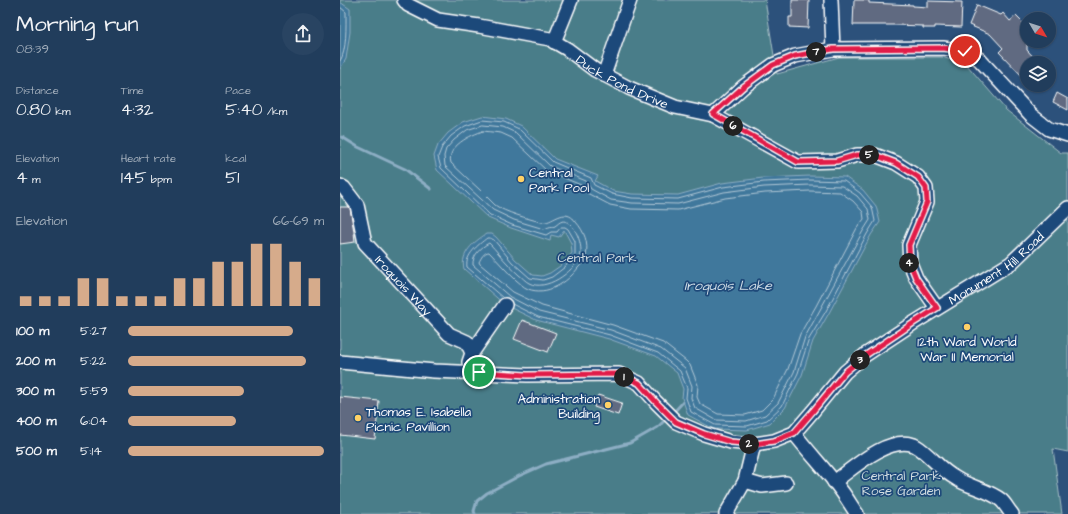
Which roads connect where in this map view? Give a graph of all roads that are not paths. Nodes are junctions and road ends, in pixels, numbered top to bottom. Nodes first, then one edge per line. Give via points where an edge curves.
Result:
1 (404, 0) edge
2 (571, 0) edge
3 (630, 0) edge
4 (831, 0) edge
5 (554, 42) junction
6 (833, 49) junction
7 (604, 76) junction
8 (713, 114) junction
9 (1068, 135) edge
10 (340, 186) edge
11 (1068, 208) edge
12 (505, 305) dead end
13 (937, 308) junction
14 (472, 353) junction
15 (340, 362) edge
16 (479, 372) junction
17 (794, 433) junction
18 (754, 444) junction
19 (745, 481) junction
20 (834, 482) junction
21 (786, 483) dead end
22 (726, 514) edge
23 (857, 514) edge
24 (1012, 514) edge

1 - 5 street, Duck Pond Drive via 408,5 438,20 550,39
2 - 5 street
3 - 7 street
4 - 6 street
5 - 7 street, Duck Pond Drive
6 - 8 street via 795,56 773,65
6 - 9 street via 943,48 965,51 979,59 1031,115 1049,128
7 - 8 street, Duck Pond Drive via 675,106
8 - 13 street, Duck Pond Drive via 798,162 837,161 857,155 875,155 896,163 918,177 926,188 927,202 909,245 910,263 916,278
10 - 14 street, Iroquois Way via 357,205 365,243 449,334 467,342
11 - 13 street, Monument Hill Road via 1011,263
12 - 14 street
13 - 17 street, Monument Hill Road via 845,372
14 - 16 street, Iroquois Way via 469,362
15 - 16 street via 434,371
16 - 18 street via 527,375 619,374 639,383 676,422 731,442
17 - 18 street via 774,441
17 - 20 street
18 - 19 street
19 - 21 street via 762,486
19 - 22 street
20 - 23 street
20 - 24 street via 885,447 899,443 914,445 957,479 1001,500

